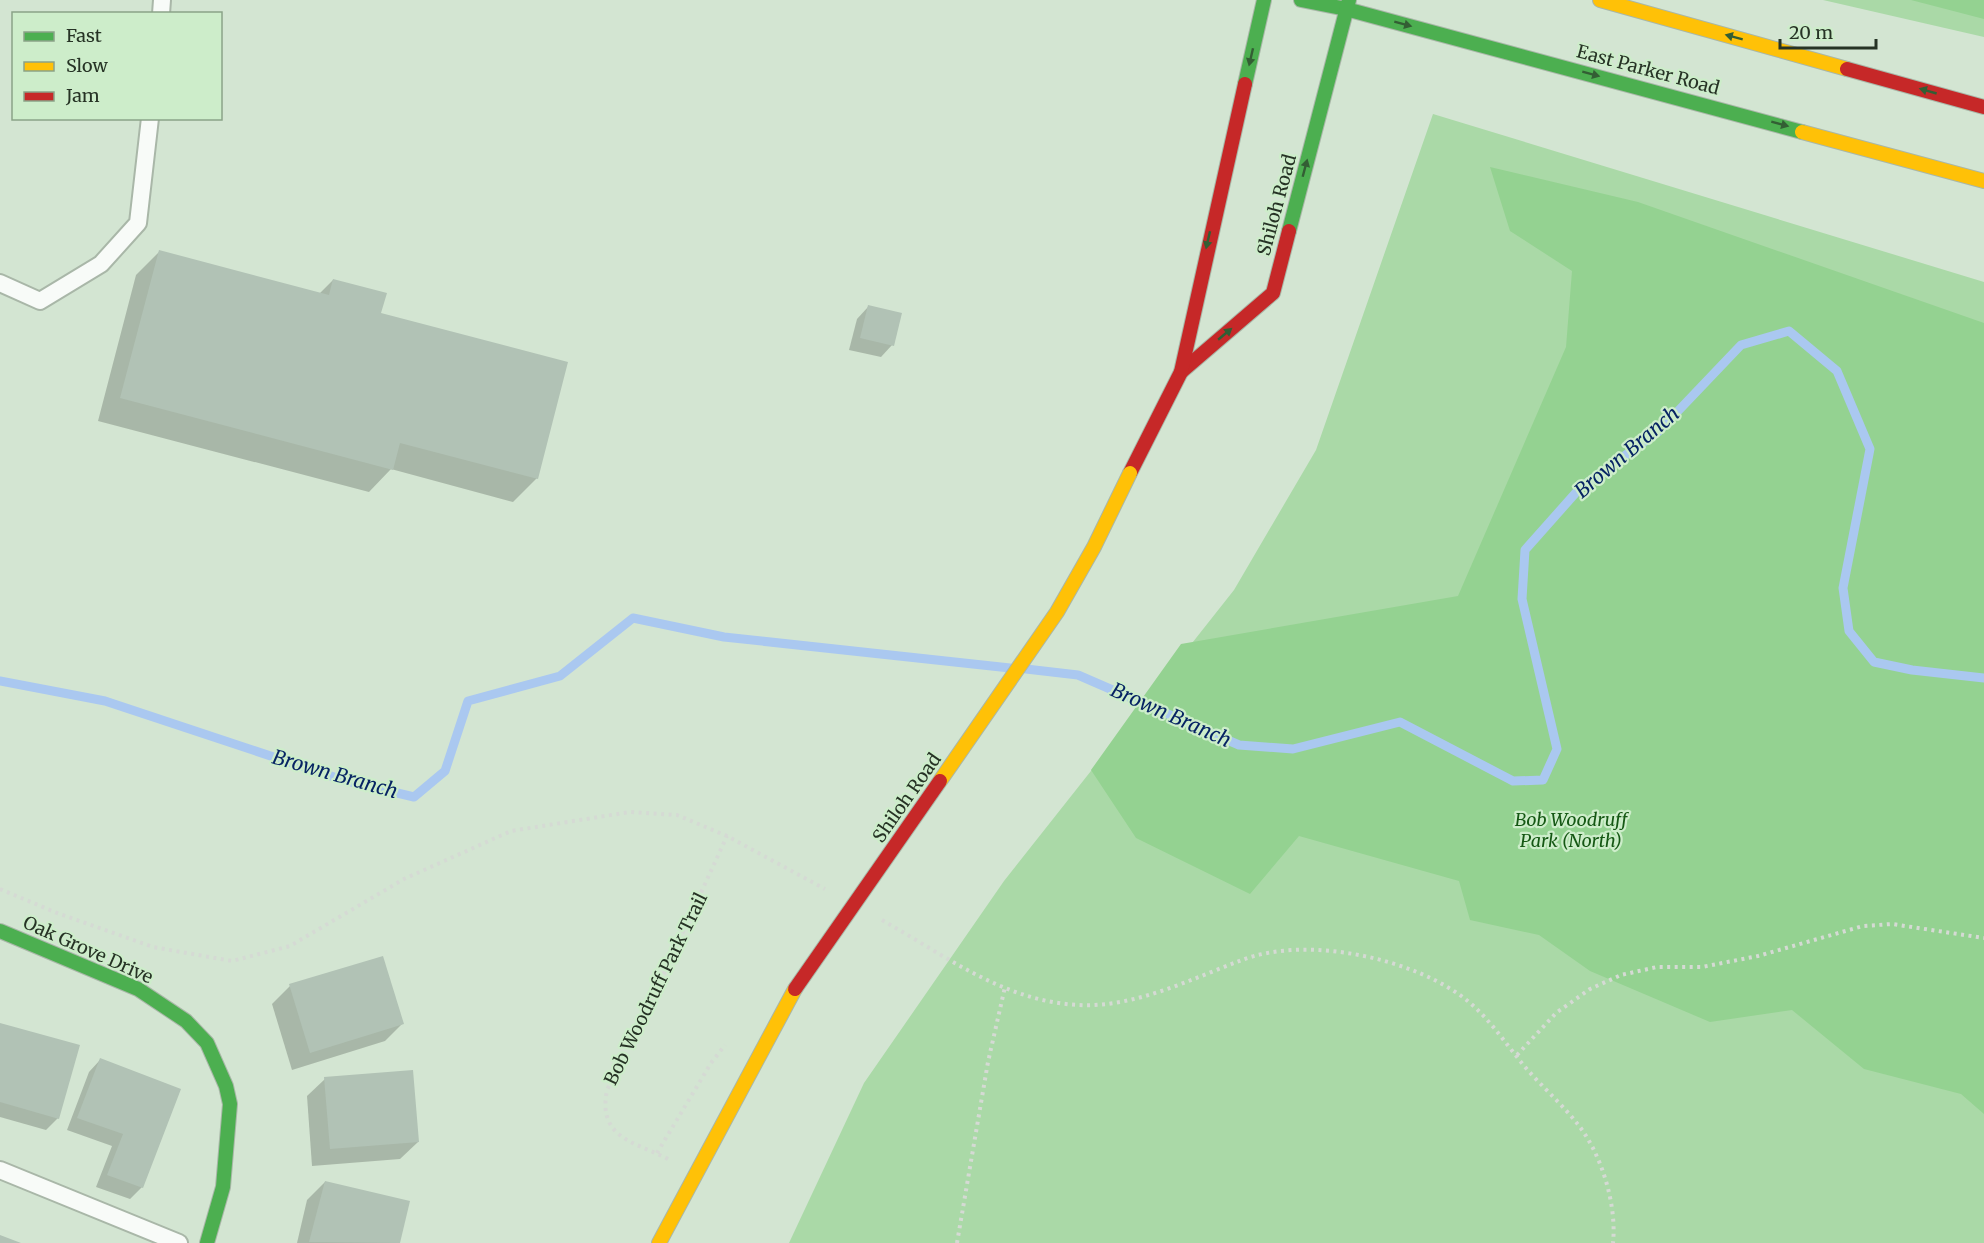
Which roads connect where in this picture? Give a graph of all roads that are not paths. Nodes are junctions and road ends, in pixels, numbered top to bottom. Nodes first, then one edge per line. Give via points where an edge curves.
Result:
1 (1264, 0) edge
2 (1301, 0) edge
3 (1600, 0) edge
4 (1348, 5) edge
5 (1984, 107) edge
6 (150, 120) edge
7 (1984, 181) edge
8 (0, 283) edge
9 (1180, 372) junction
10 (0, 932) edge
11 (0, 1170) edge
12 (179, 1243) edge
13 (207, 1243) edge
14 (659, 1243) edge

1 -> 9 main road, Shiloh Road
2 - 4 main road, East Parker Road
5 -> 3 main road
4 -> 7 main road, East Parker Road
9 -> 4 main road, Shiloh Road via 1273,293
6 - 8 lane via 138,223 101,264 40,301
9 - 14 main road, Shiloh Road, bridge via 1094,547 1057,612 795,989
10 - 13 main road, Oak Grove Drive via 138,988 177,1014 207,1043 230,1104 223,1187
11 - 12 lane

